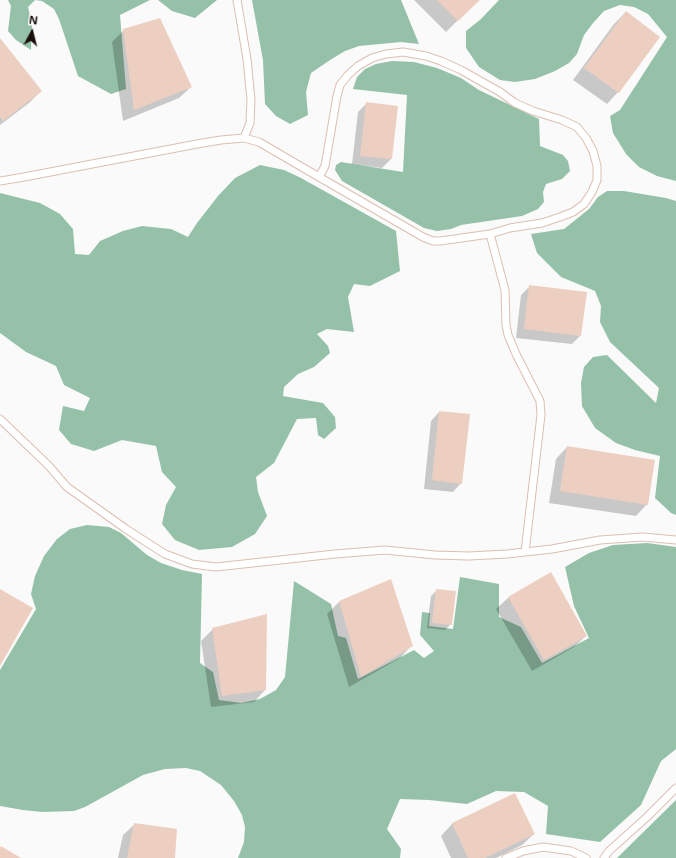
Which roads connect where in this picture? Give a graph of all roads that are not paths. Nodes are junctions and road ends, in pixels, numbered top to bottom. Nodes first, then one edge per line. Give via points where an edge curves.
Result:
1 (237, 0) edge
2 (244, 138) junction
3 (319, 177) junction
4 (0, 180) edge
5 (490, 234) junction
6 (0, 419) edge
7 (676, 540) edge
8 (525, 552) junction
9 (676, 788) edge
10 (506, 858) edge
11 (586, 858) edge
12 (604, 858) edge

1 - 2 lane via 251,100 250,123
2 - 3 lane via 258,142
2 - 4 lane via 197,144
3 - 5 lane via 433,241
3 - 5 lane via 325,166 340,85 348,75 372,58 386,54 403,52 426,56 461,70 515,103 577,127 593,151 597,180 584,204 572,212 542,223
5 - 8 lane via 505,290 508,335 540,401 541,415
6 - 8 lane via 67,487 158,550 192,564 216,567 385,550 469,556
7 - 8 lane via 643,537 600,540
9 - 12 lane
10 - 11 lane via 543,847 571,851

